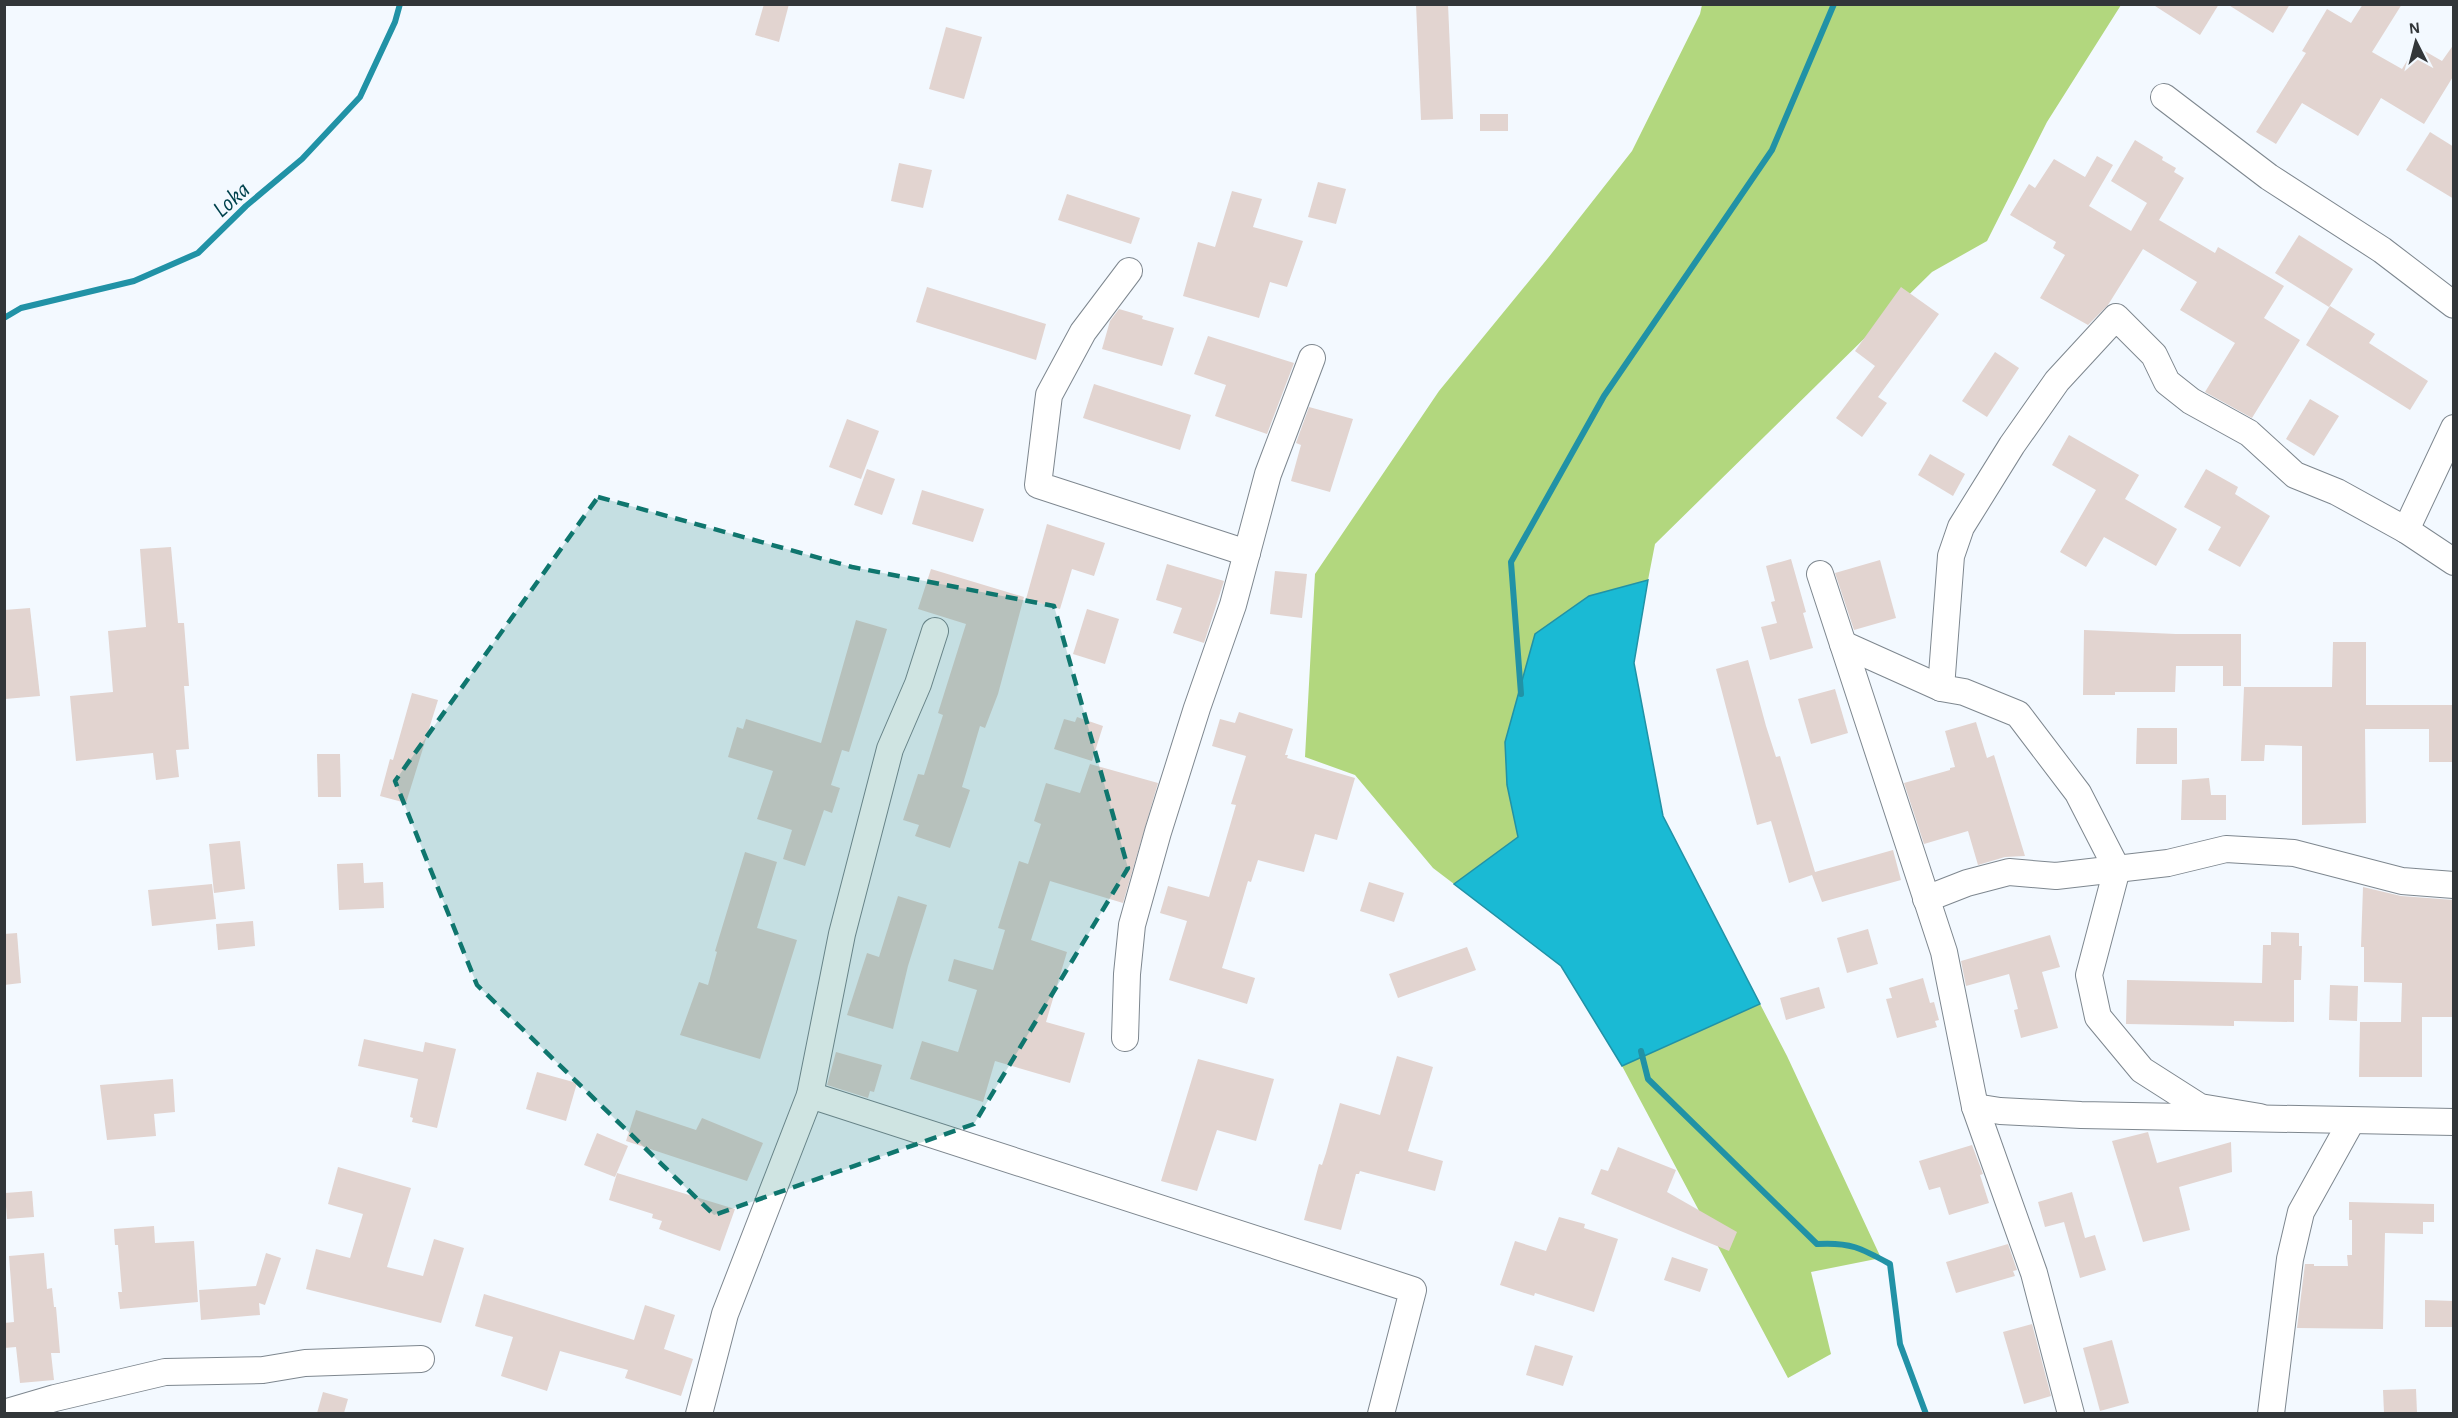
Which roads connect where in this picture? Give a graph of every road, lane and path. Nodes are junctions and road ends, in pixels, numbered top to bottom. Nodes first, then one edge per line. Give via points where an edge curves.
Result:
1 (2164, 97) dead end
2 (1130, 271) dead end
3 (2454, 305) edge
4 (1312, 358) dead end
5 (2454, 428) edge
6 (2406, 530) junction
7 (1247, 553) junction
8 (2454, 562) edge
9 (1820, 574) dead end
10 (935, 631) dead end
11 (1844, 644) junction
12 (1941, 688) junction
13 (2117, 869) junction
14 (2454, 885) edge
15 (1926, 899) junction
16 (1125, 1038) dead end
17 (810, 1095) junction
18 (1975, 1107) junction
19 (2260, 1117) junction
20 (2351, 1122) junction
21 (2454, 1122) edge
22 (421, 1359) dead end
23 (4, 1413) edge
24 (699, 1413) edge
25 (1381, 1413) edge
26 (2071, 1413) edge
27 (2271, 1413) edge

1 - 3 street via 2269,177 2382,250
2 - 7 street via 1083,332 1049,395 1038,485
4 - 7 street via 1268,474
5 - 6 street
6 - 8 street
6 - 12 street via 2337,492 2295,475 2249,433 2191,401 2167,382 2154,355 2116,317 2057,381 1961,527 1951,556
7 - 16 street via 1132,926
9 - 11 street
10 - 17 street via 918,684 890,749 842,934
11 - 12 street
11 - 15 street
12 - 13 street via 1964,692 2018,714 2078,793
13 - 14 street via 2168,863 2226,849 2294,853 2402,881
13 - 15 street via 2056,876 2009,872
13 - 19 street via 2089,975 2098,1017 2142,1070 2200,1107
15 - 18 street via 1944,952
17 - 24 street via 725,1314
17 - 25 street via 1413,1290
18 - 19 street via 2081,1115
18 - 26 street via 2034,1273
19 - 20 street
20 - 21 street
20 - 27 street via 2301,1212 2290,1259
22 - 23 street via 165,1372

